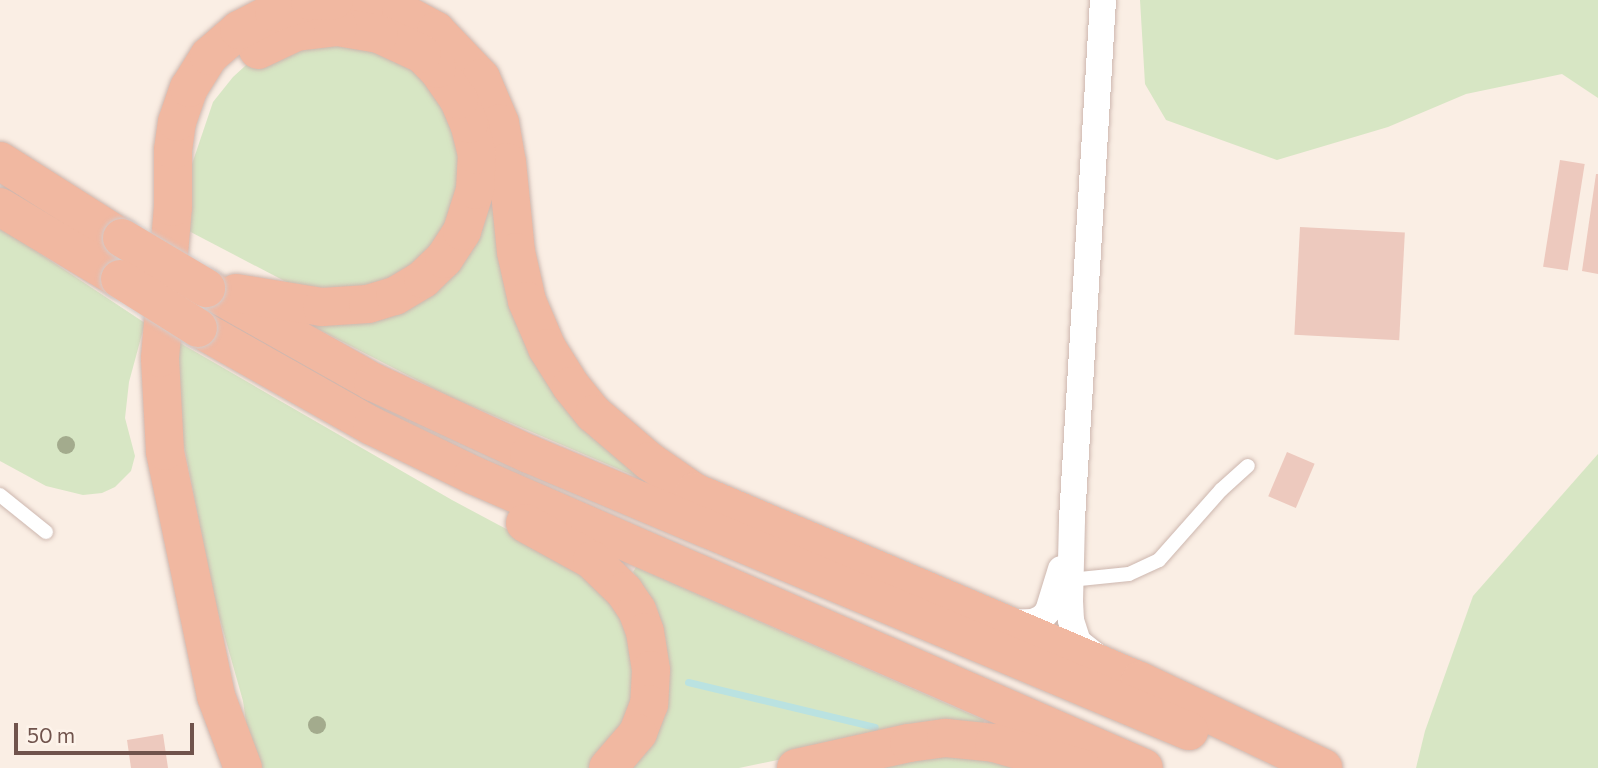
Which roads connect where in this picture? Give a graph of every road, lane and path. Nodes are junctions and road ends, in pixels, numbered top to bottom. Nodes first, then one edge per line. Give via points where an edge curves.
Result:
1 (334, 0) edge
2 (340, 0) edge
3 (1103, 0) edge
4 (0, 160) edge
5 (0, 207) edge
6 (173, 207) junction
7 (206, 288) junction
8 (372, 426) junction
9 (1248, 466) dead end
10 (0, 495) edge
11 (1072, 519) junction
12 (47, 532) dead end
13 (1070, 580) junction
14 (1003, 624) junction
15 (1140, 681) junction
16 (216, 696) junction
17 (221, 768) edge
18 (243, 768) edge
19 (608, 768) edge
20 (796, 768) edge
21 (1081, 768) edge
22 (1144, 768) edge
23 (1277, 768) edge
24 (1323, 768) edge

1 - 6 highway via 310,1 274,12 239,30 209,56 189,88 177,122
2 - 14 highway via 401,12 436,31 481,78 500,123 516,252 527,301 547,348 594,414 694,492
3 - 11 street
4 - 7 highway, bridge
5 - 8 highway, bridge via 198,328
6 - 7 highway via 200,116 218,85 243,58 296,32 338,27 398,41 437,69 464,112 477,155 475,190 462,231 444,259 423,279 395,296 349,307 299,304
6 - 16 highway via 160,358 164,439
7 - 23 highway via 373,382 529,454
8 - 19 highway via 489,504 592,560 624,591 645,632 651,687 638,733
8 - 22 highway via 485,481
9 - 13 lane via 1159,560 1129,573
10 - 12 lane
11 - 13 street
11 - 14 street via 1048,611 1033,622
13 - 15 street via 1071,620 1078,642
14 - 15 highway
15 - 24 highway
16 - 17 highway
16 - 18 highway
20 - 21 highway via 946,738 994,743

